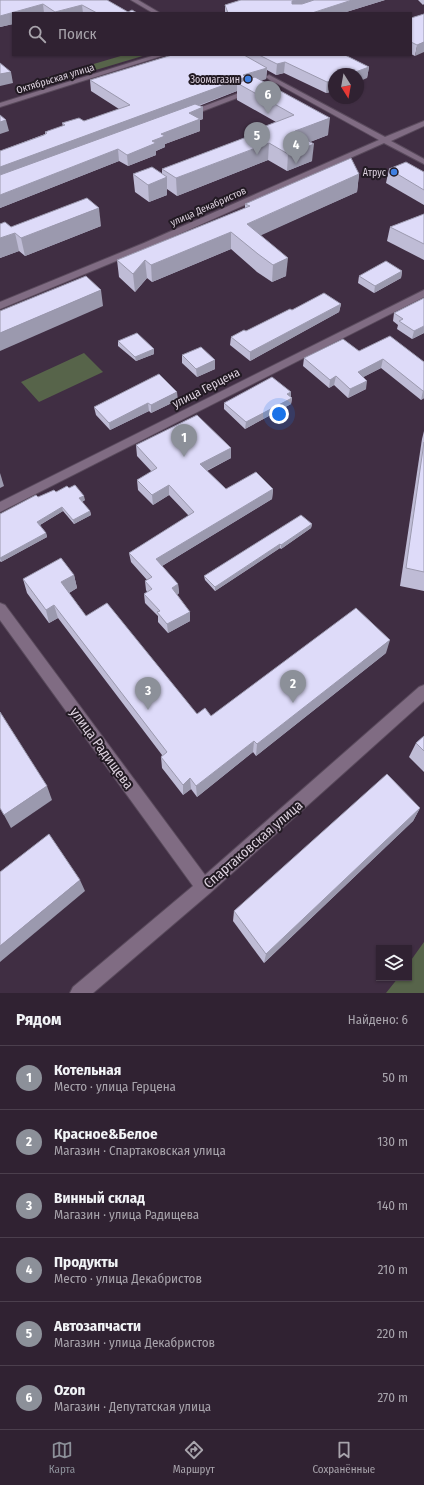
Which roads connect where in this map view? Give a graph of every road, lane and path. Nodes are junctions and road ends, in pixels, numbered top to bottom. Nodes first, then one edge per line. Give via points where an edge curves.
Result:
1 (134, 0) edge
2 (155, 12) edge
3 (159, 56) edge
4 (265, 75) edge
5 (276, 81) junction
6 (0, 105) edge
7 (177, 118) edge
8 (424, 123) edge
9 (384, 140) junction
10 (424, 162) edge
11 (424, 293) edge
12 (0, 306) edge
13 (0, 507) edge
14 (0, 609) edge
15 (424, 692) edge
16 (204, 887) junction
17 (79, 993) edge

1 - 2 street
3 - 6 street, Октябрьская улица
4 - 5 street
5 - 7 street
5 - 9 street
8 - 9 street, улица Декабристов
9 - 10 street
9 - 12 street, улица Декабристов via 155,242
11 - 13 street, улица Герцена
14 - 16 street, улица Радищева
15 - 16 street, Спартаковская улица
16 - 17 street, Спартаковская улица

